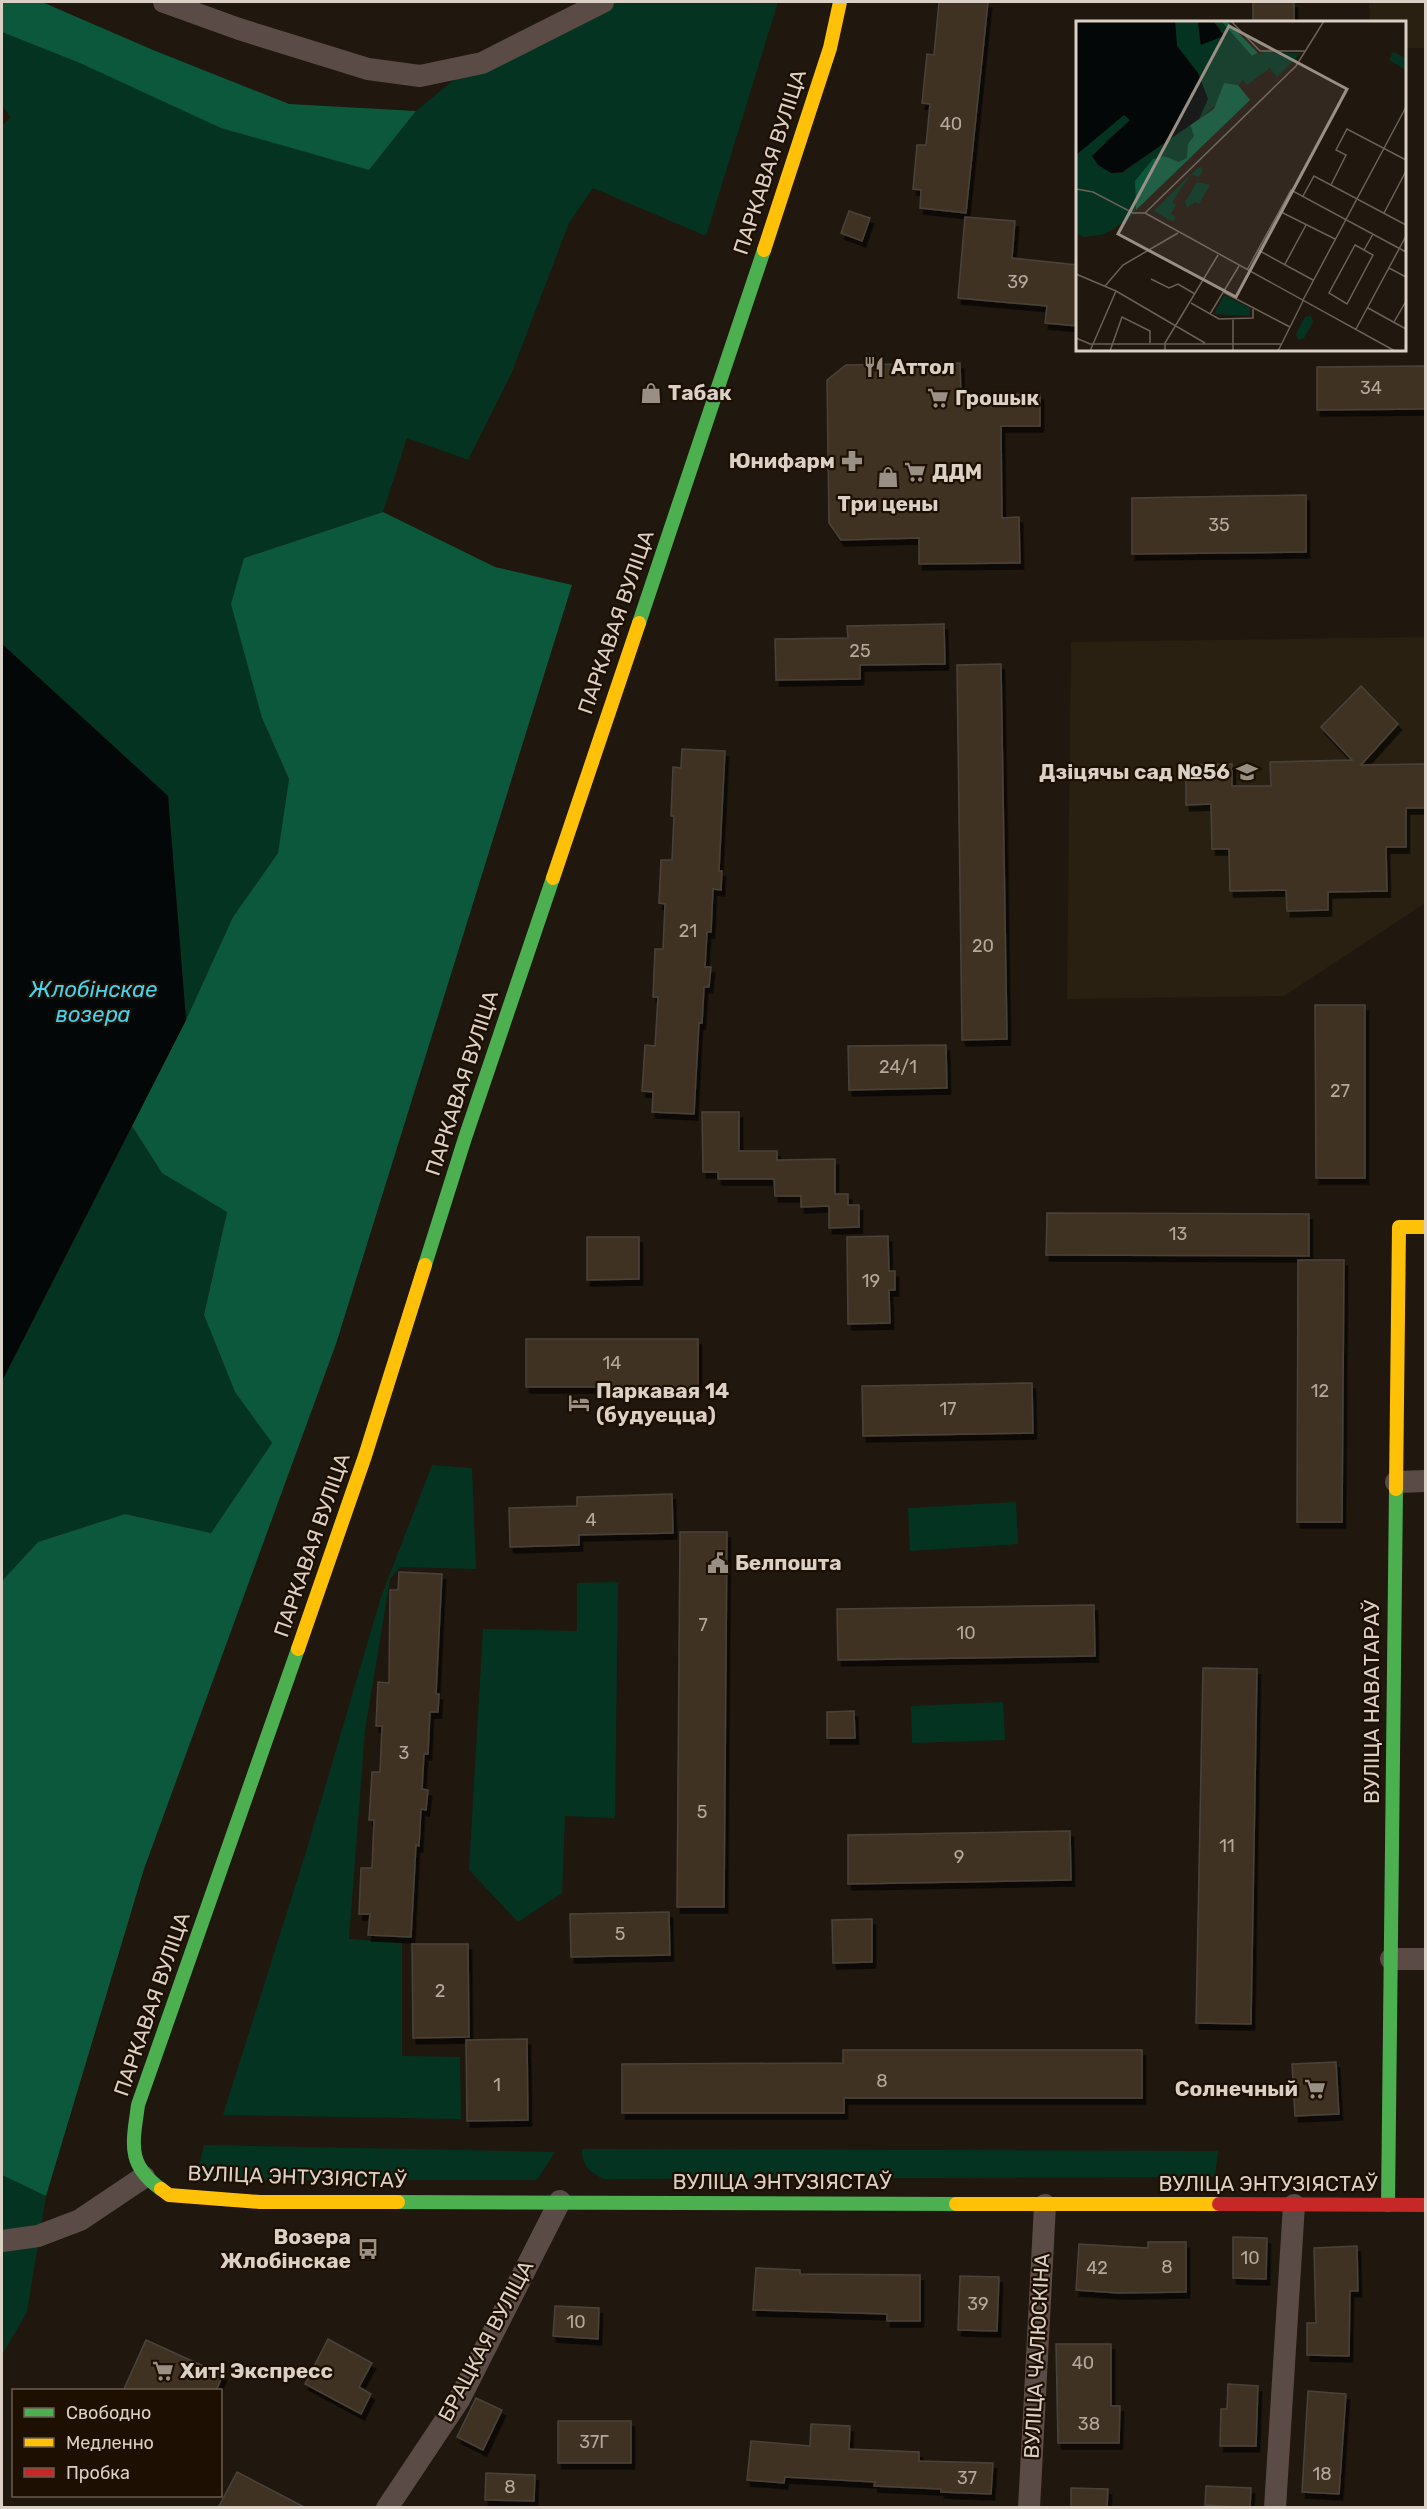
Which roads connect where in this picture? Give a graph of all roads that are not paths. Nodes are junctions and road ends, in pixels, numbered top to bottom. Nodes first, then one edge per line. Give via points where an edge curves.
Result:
1 (165, 2) edge
2 (603, 2) edge
3 (840, 2) edge
4 (1425, 1227) edge
5 (1425, 1481) edge
6 (1396, 1482) junction
7 (1391, 1959) junction
8 (1425, 1959) edge
9 (144, 2177) junction
10 (560, 2201) junction
11 (1045, 2205) junction
12 (1294, 2205) junction
13 (1388, 2205) junction
14 (1425, 2205) edge
15 (2, 2241) edge
16 (387, 2508) edge
17 (1029, 2508) edge
18 (1275, 2508) edge

1 - 2 street via 368,69 420,76 482,63
3 - 9 main road, ПАРКАВАЯ ВУЛІЦА via 830,48 465,1138 365,1456 138,2105 132,2147
4 - 6 main road, ВУЛІЦА НАВАТАРАЎ via 1399,1227
5 - 6 street
6 - 7 main road, ВУЛІЦА НАВАТАРАЎ
7 - 8 street
7 - 13 main road, ВУЛІЦА НАВАТАРАЎ
9 - 10 main road, ВУЛІЦА ЭНТУЗІЯСТАЎ via 169,2195 260,2202
9 - 15 street via 80,2220 38,2236
10 - 11 main road, ВУЛІЦА ЭНТУЗІЯСТАЎ
10 - 16 street, БРАЦКАЯ ВУЛІЦА via 459,2400
11 - 12 main road, ВУЛІЦА ЭНТУЗІЯСТАЎ
11 - 17 street, ВУЛІЦА ЧАЛЮСКІНА
12 - 13 main road, ВУЛІЦА ЭНТУЗІЯСТАЎ
12 - 18 street
13 - 14 main road, ВУЛІЦА ЭНТУЗІЯСТАЎ

